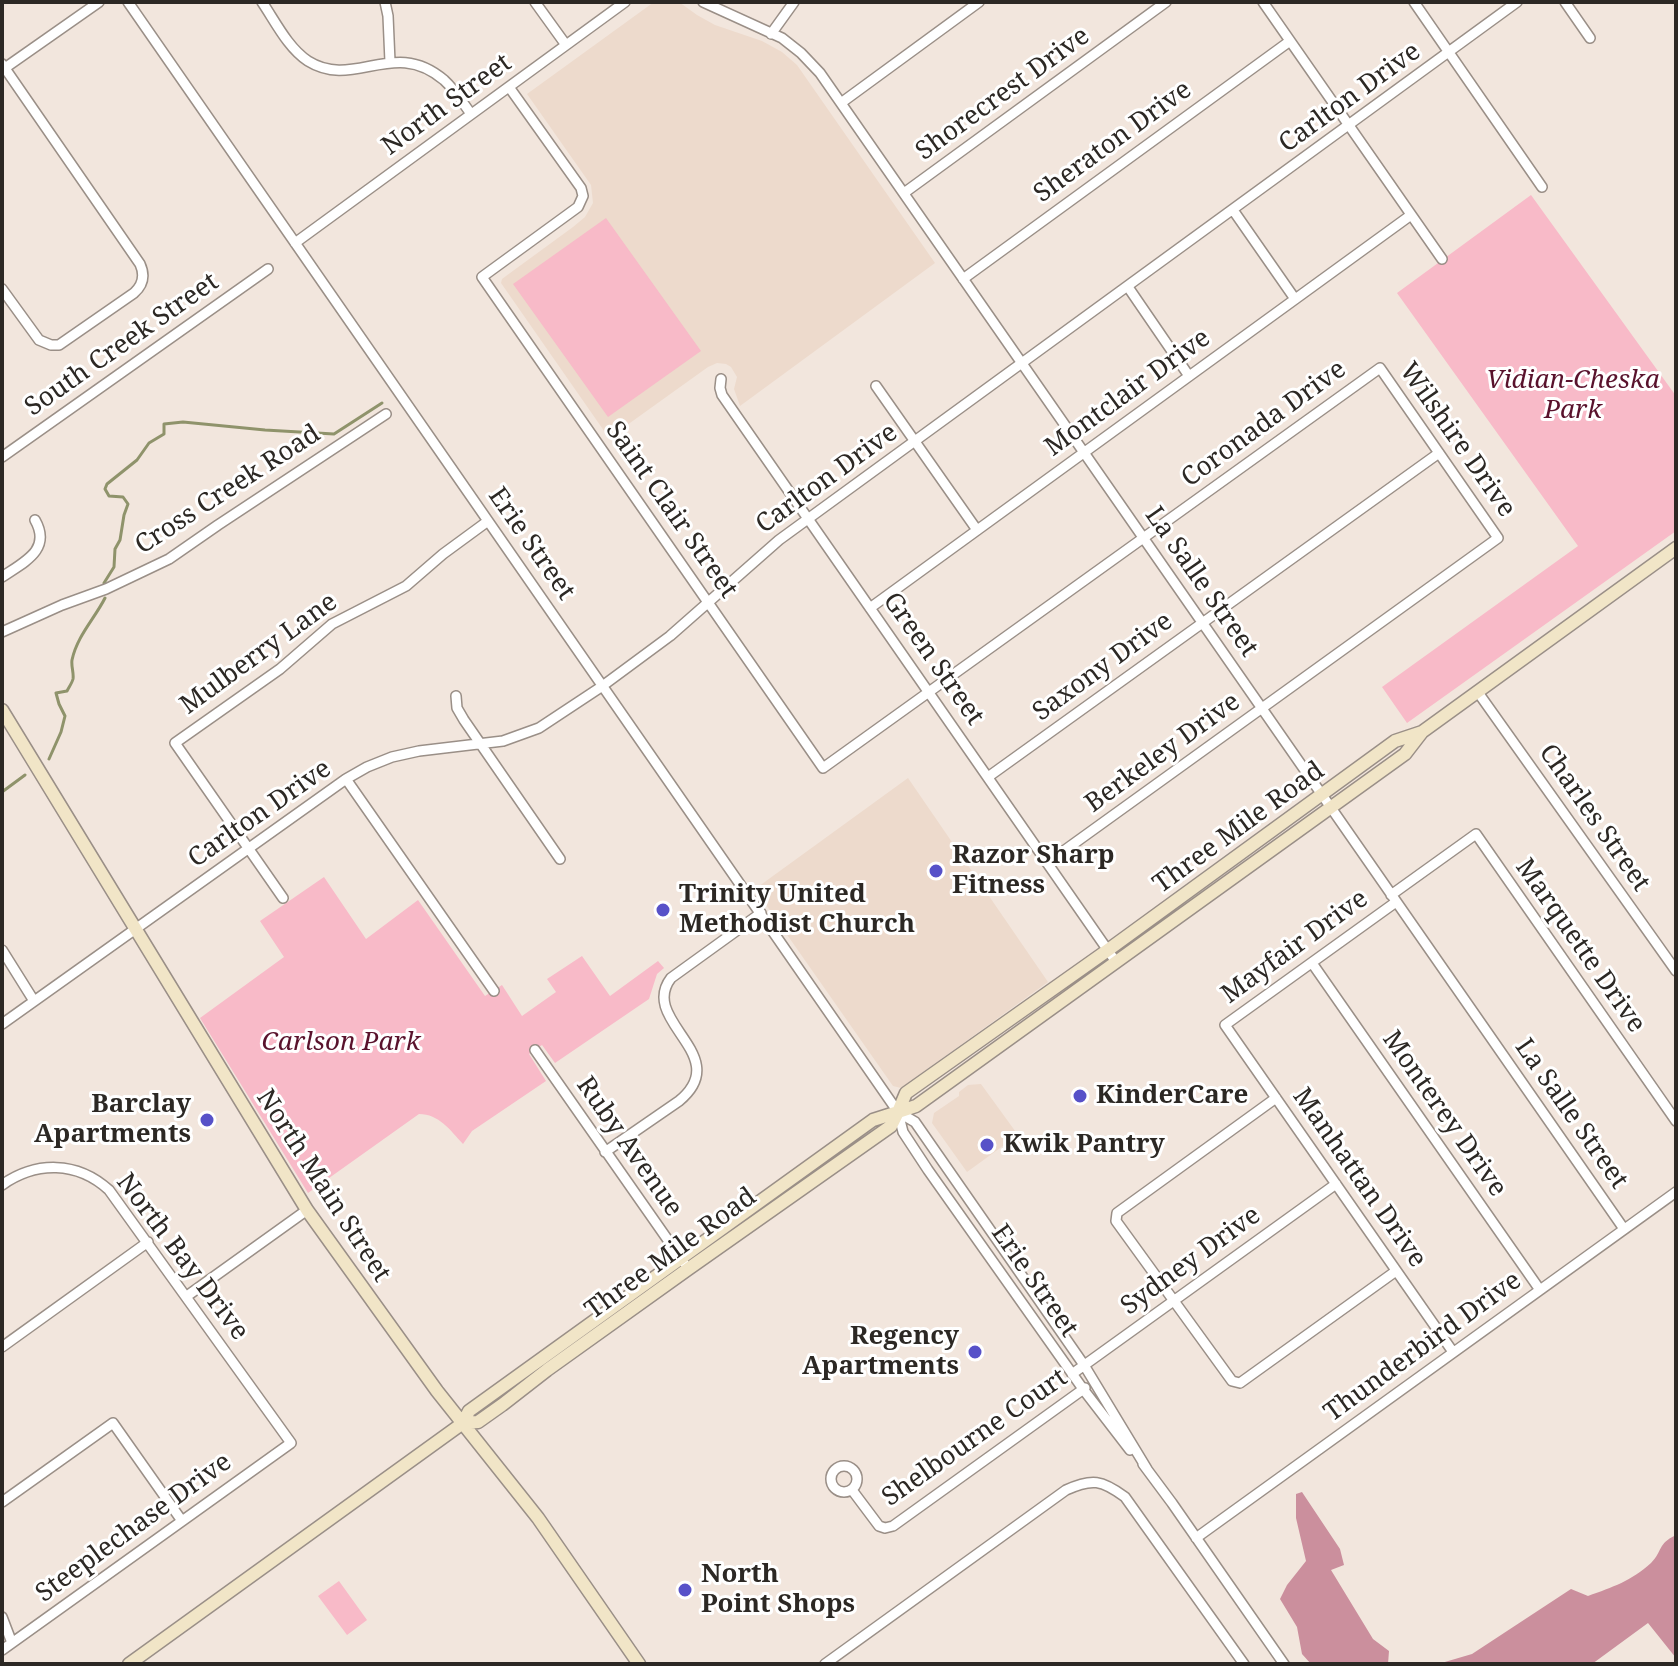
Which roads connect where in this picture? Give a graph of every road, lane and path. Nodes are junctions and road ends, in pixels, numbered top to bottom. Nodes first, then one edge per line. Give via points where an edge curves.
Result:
1 (99, 2) edge
2 (128, 2) edge
3 (262, 2) edge
4 (385, 2) edge
5 (535, 2) edge
6 (625, 2) edge
7 (703, 2) edge
8 (794, 2) edge
9 (979, 2) edge
10 (1166, 2) edge
11 (1263, 2) edge
12 (1414, 2) edge
13 (1517, 2) edge
14 (1565, 2) edge
15 (771, 34) junction
16 (1590, 38) dead end
17 (1290, 41) junction
18 (566, 45) junction
19 (1449, 53) junction
20 (390, 62) junction
21 (3, 68) edge
22 (509, 87) junction
23 (841, 103) junction
24 (471, 114) junction
25 (1349, 126) junction
26 (1542, 187) dead end
27 (904, 193) junction
28 (1233, 210) junction
29 (1411, 215) junction
30 (295, 243) junction
31 (1442, 259) dead end
32 (268, 269) dead end
33 (963, 279) junction
34 (1128, 287) junction
35 (2, 289) edge
36 (1295, 299) junction
37 (1022, 364) junction
38 (1380, 368) joint
39 (1189, 376) junction
40 (721, 379) dead end
41 (876, 386) dead end
42 (386, 414) dead end
43 (915, 442) junction
44 (1084, 452) junction
45 (1439, 453) junction
46 (2, 457) edge
47 (809, 519) junction
48 (35, 520) dead end
49 (488, 521) junction
50 (977, 530) junction
51 (1143, 538) junction
52 (1498, 538) joint
53 (1676, 548) edge
54 (2, 577) edge
55 (709, 603) junction
56 (870, 608) junction
57 (1203, 623) junction
58 (2, 632) edge
59 (602, 685) junction
60 (1477, 691) junction
61 (929, 692) junction
62 (456, 696) dead end
63 (1262, 708) junction
64 (2, 710) edge
65 (1422, 732) junction
66 (480, 744) junction
67 (823, 768) joint
68 (988, 777) junction
69 (346, 779) junction
70 (1323, 795) junction
71 (1331, 807) junction
72 (1476, 834) joint
73 (249, 848) junction
74 (560, 859) dead end
75 (1047, 863) junction
76 (283, 898) dead end
77 (1394, 899) junction
78 (761, 913) junction
79 (136, 928) junction
80 (2, 950) edge
81 (1108, 950) junction
82 (1116, 962) junction
83 (1312, 963) junction
84 (1676, 971) edge
85 (494, 991) dead end
86 (34, 1001) junction
87 (2, 1024) edge
88 (1228, 1030) joint
89 (535, 1050) dead end
90 (1276, 1098) junction
91 (898, 1112) junction
92 (1676, 1121) edge
93 (605, 1152) junction
94 (1336, 1184) junction
95 (2, 1185) edge
96 (960, 1187) junction
97 (1676, 1192) edge
98 (947, 1196) junction
99 (307, 1210) junction
100 (1624, 1229) junction
101 (148, 1242) junction
102 (1002, 1246) junction
103 (989, 1256) junction
104 (684, 1264) junction
105 (1396, 1271) junction
106 (1540, 1290) junction
107 (187, 1296) junction
108 (1174, 1301) junction
109 (2, 1347) edge
110 (1453, 1352) junction
111 (1084, 1365) junction
112 (1072, 1374) junction
113 (1094, 1381) junction
114 (1083, 1389) junction
115 (463, 1423) junction
116 (291, 1443) joint
117 (1147, 1469) junction
118 (852, 1490) dead end
119 (2, 1502) edge
120 (182, 1521) junction
121 (1196, 1538) junction
122 (2, 1617) edge
123 (12, 1643) junction
124 (2, 1650) edge
125 (129, 1664) edge
126 (639, 1664) edge
127 (825, 1664) edge
128 (1244, 1664) edge
129 (1284, 1664) edge

1 - 21 street
2 - 30 street, Erie Street
3 - 20 street via 293,48 320,67 342,71
4 - 20 street
5 - 18 street
6 - 18 street, North Street
7 - 15 street, La Salle Street
8 - 15 street
9 - 23 street
10 - 27 street, Shorecrest Drive
11 - 17 street
12 - 19 street
13 - 19 street, Carlton Drive
14 - 16 street
15 - 23 street, La Salle Street via 810,61
17 - 25 street
17 - 33 street, Sheraton Drive
18 - 22 street, North Street
19 - 25 street, Carlton Drive
19 - 26 street
20 - 24 street via 431,71
21 - 35 street via 140,264 143,278 134,293 64,342 51,345 35,336
22 - 24 street, North Street
22 - 55 street, Saint Clair Street via 583,196 578,207 482,277
23 - 27 street, La Salle Street
24 - 30 street, North Street
25 - 28 street, Carlton Drive
25 - 29 street
27 - 33 street, La Salle Street
28 - 34 street, Carlton Drive
28 - 36 street
29 - 31 street
29 - 36 street, Montclair Drive
30 - 49 street, Erie Street
32 - 46 street, South Creek Street
33 - 37 street, La Salle Street
34 - 37 street, Carlton Drive
34 - 39 street
36 - 39 street, Montclair Drive
37 - 43 street, Carlton Drive
37 - 44 street, La Salle Street
38 - 45 street, Wilshire Drive
38 - 51 street, Coronada Drive
39 - 44 street, Montclair Drive
40 - 47 street, Green Street via 722,395
41 - 43 street
42 - 58 street, Cross Creek Road via 169,559
43 - 47 street, Carlton Drive
43 - 50 street
44 - 50 street, Montclair Drive
44 - 51 street, La Salle Street
45 - 52 street, Wilshire Drive
45 - 57 street, Saxony Drive
47 - 55 street, Carlton Drive
47 - 56 street, Green Street
48 - 54 street via 39,546
49 - 59 street, Erie Street
49 - 73 street, Mulberry Lane via 406,586 332,624 280,669 175,743
50 - 56 street, Montclair Drive
51 - 57 street, La Salle Street
51 - 61 street, Coronada Drive
52 - 63 street, Berkeley Drive
53 - 60 street, Three Mile Road
55 - 59 street, Carlton Drive
55 - 67 street, Saint Clair Street
56 - 61 street, Green Street
57 - 63 street, La Salle Street
57 - 68 street, Saxony Drive
59 - 66 street, Carlton Drive via 539,728
59 - 78 street, Erie Street
60 - 65 street, Three Mile Road
60 - 84 street, Charles Street
61 - 67 street, Coronada Drive
61 - 68 street, Green Street
62 - 66 street via 457,708
63 - 70 street, La Salle Street
63 - 75 street, Berkeley Drive
64 - 79 street, North Main Street
65 - 70 street, Three Mile Road via 1395,741
65 - 71 street, Three Mile Road via 1405,754
66 - 69 street, Carlton Drive via 392,757
66 - 74 street
68 - 75 street, Green Street
69 - 73 street, Carlton Drive
69 - 85 street
70 - 71 street, La Salle Street
70 - 81 street, Three Mile Road
71 - 77 street, La Salle Street
71 - 82 street, Three Mile Road
72 - 77 street, Mayfair Drive
72 - 92 street, Marquette Drive
73 - 76 street
73 - 79 street, Carlton Drive
75 - 81 street, Green Street
77 - 83 street, Mayfair Drive
77 - 100 street, La Salle Street
78 - 91 street, Erie Street
78 - 93 street via 667,984 664,1005 694,1054 694,1082 679,1101
79 - 86 street, Carlton Drive
79 - 99 street, North Main Street
80 - 86 street
81 - 82 street, Green Street
81 - 91 street, Three Mile Road via 906,1093
82 - 91 street, Three Mile Road via 916,1106
83 - 88 street, Mayfair Drive via 1225,1025
83 - 106 street, Monterey Drive
86 - 87 street, Carlton Drive
88 - 90 street, Manhattan Drive
89 - 93 street, Ruby Avenue
90 - 94 street, Manhattan Drive
90 - 108 street via 1117,1213 1116,1221
91 - 96 street, Erie Street via 915,1122
91 - 98 street, Erie Street via 903,1132
91 - 104 street, Three Mile Road via 891,1126
93 - 104 street, Ruby Avenue
94 - 105 street, Manhattan Drive
94 - 108 street, Sydney Drive
95 - 101 street, North Bay Drive via 45,1167 80,1171 109,1190
96 - 98 street
96 - 102 street, Erie Street
97 - 100 street, Thunderbird Drive
98 - 103 street, Erie Street
99 - 107 street
99 - 115 street, North Main Street
100 - 106 street, Thunderbird Drive
101 - 107 street, North Bay Drive
101 - 109 street
102 - 103 street
102 - 111 street, Erie Street
103 - 112 street, Erie Street
104 - 115 street, Three Mile Road via 469,1411
105 - 108 street via 1240,1383 1233,1382
105 - 110 street, Manhattan Drive
106 - 110 street, Thunderbird Drive
107 - 116 street, North Bay Drive
108 - 111 street, Sydney Drive
110 - 121 street, Thunderbird Drive
111 - 112 street, Sydney Drive
111 - 113 street, Erie Street
112 - 114 street, Erie Street
113 - 114 street, Shelbourne Court
113 - 117 street, Erie Street
114 - 117 street, Erie Street
114 - 118 street, Shelbourne Court via 893,1526 879,1526
115 - 125 street, Three Mile Road
115 - 126 street, North Main Street via 538,1518
116 - 120 street, Steeplechase Drive
117 - 121 street, Erie Street
119 - 120 street via 113,1423
120 - 123 street, Steeplechase Drive
121 - 129 street, Erie Street
122 - 123 street
123 - 124 street, Steeplechase Drive
127 - 128 street via 1066,1490 1083,1482 1101,1482 1125,1497

